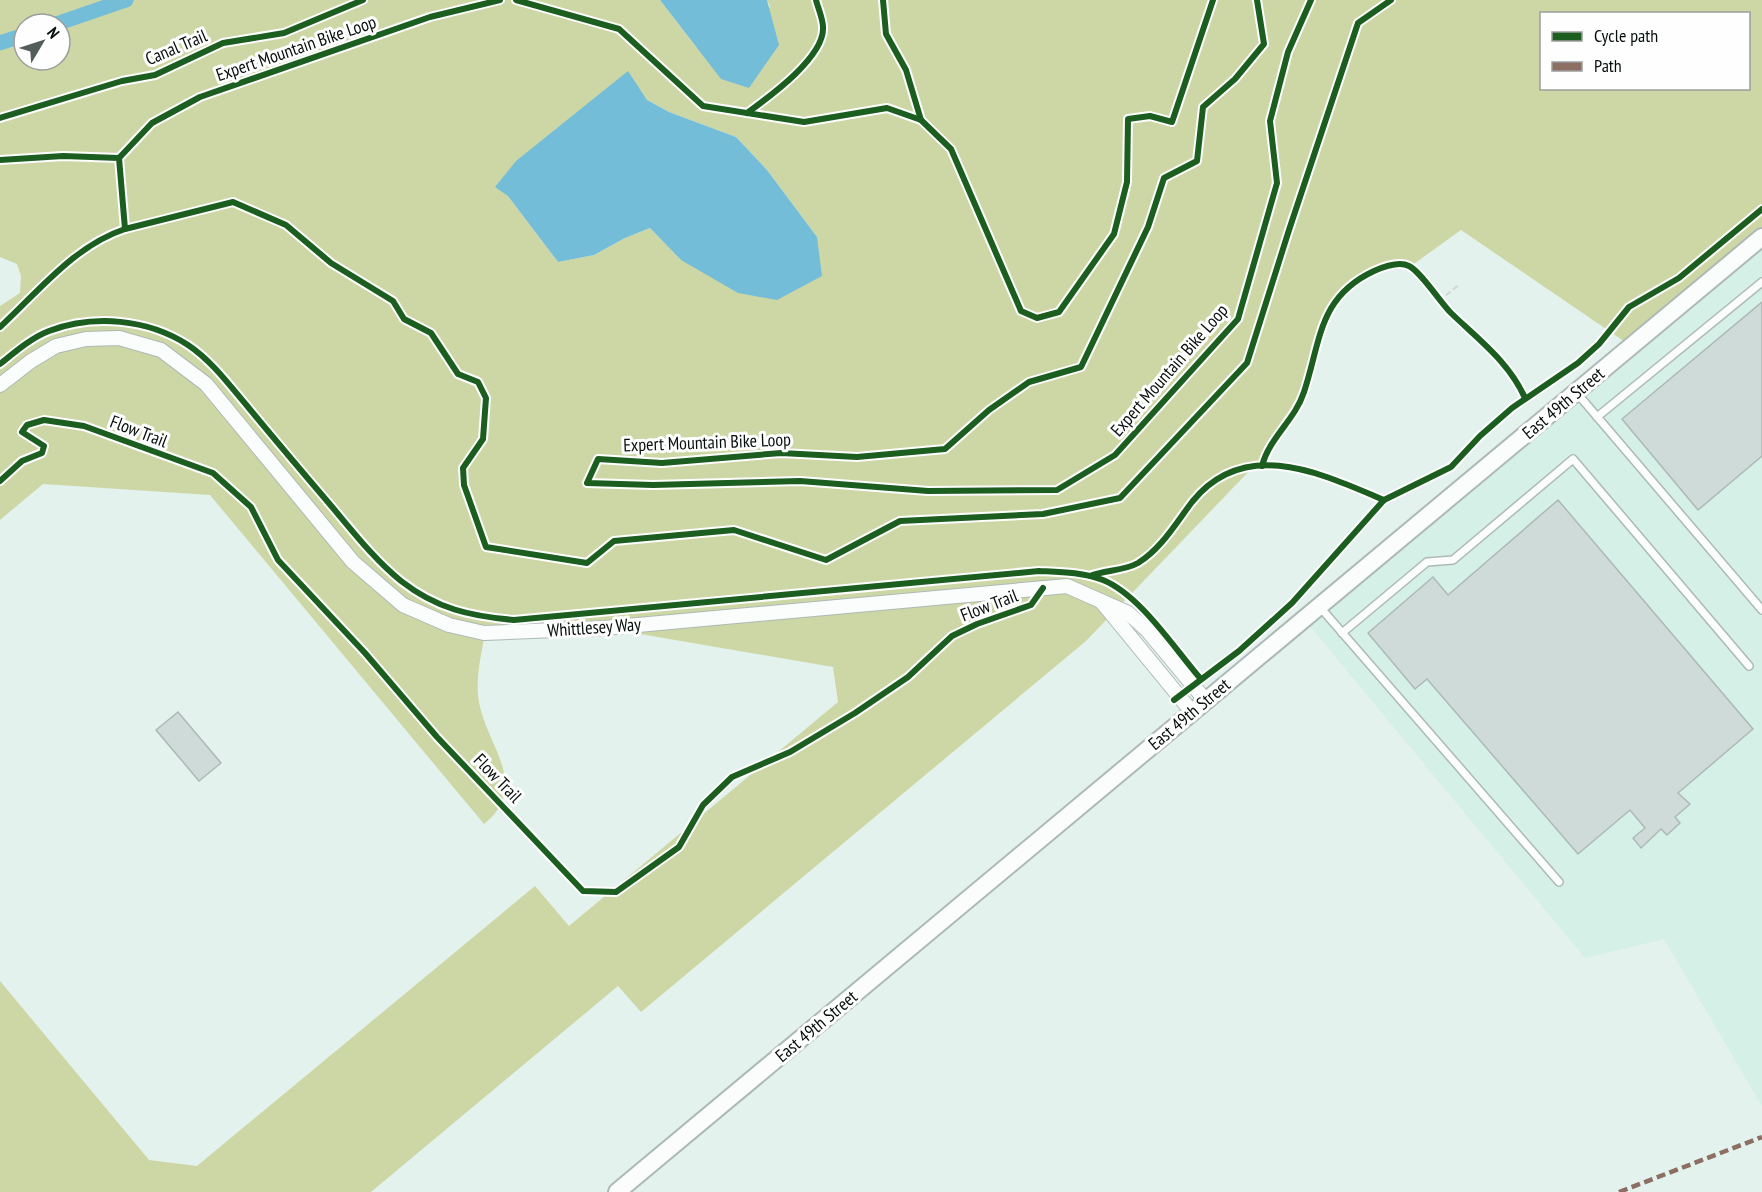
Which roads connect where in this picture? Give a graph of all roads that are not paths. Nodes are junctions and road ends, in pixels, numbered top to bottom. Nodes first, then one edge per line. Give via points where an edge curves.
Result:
1 (1762, 237) edge
2 (1762, 282) edge
3 (0, 386) edge
4 (1576, 392) junction
5 (1597, 417) junction
6 (1100, 599) junction
7 (1319, 606) junction
8 (1762, 610) edge
9 (1342, 633) junction
10 (1749, 666) dead end
11 (1206, 701) junction
12 (1192, 712) junction
13 (1559, 882) dead end
14 (617, 1192) edge

1 - 4 street, East 49th Street
2 - 5 lane
3 - 6 street, Whittlesey Way via 56,346 86,339 119,338 161,350 206,384 353,562 402,605 449,625 484,633 605,628 1067,586
4 - 5 lane
4 - 7 street, East 49th Street
5 - 8 lane
6 - 11 street, Whittlesey Way via 1128,613 1147,630
6 - 12 street, Whittlesey Way
7 - 9 lane
7 - 11 street, East 49th Street
9 - 10 lane via 1426,562 1453,560 1573,459
9 - 13 lane
11 - 12 street, East 49th Street
12 - 14 street, East 49th Street

